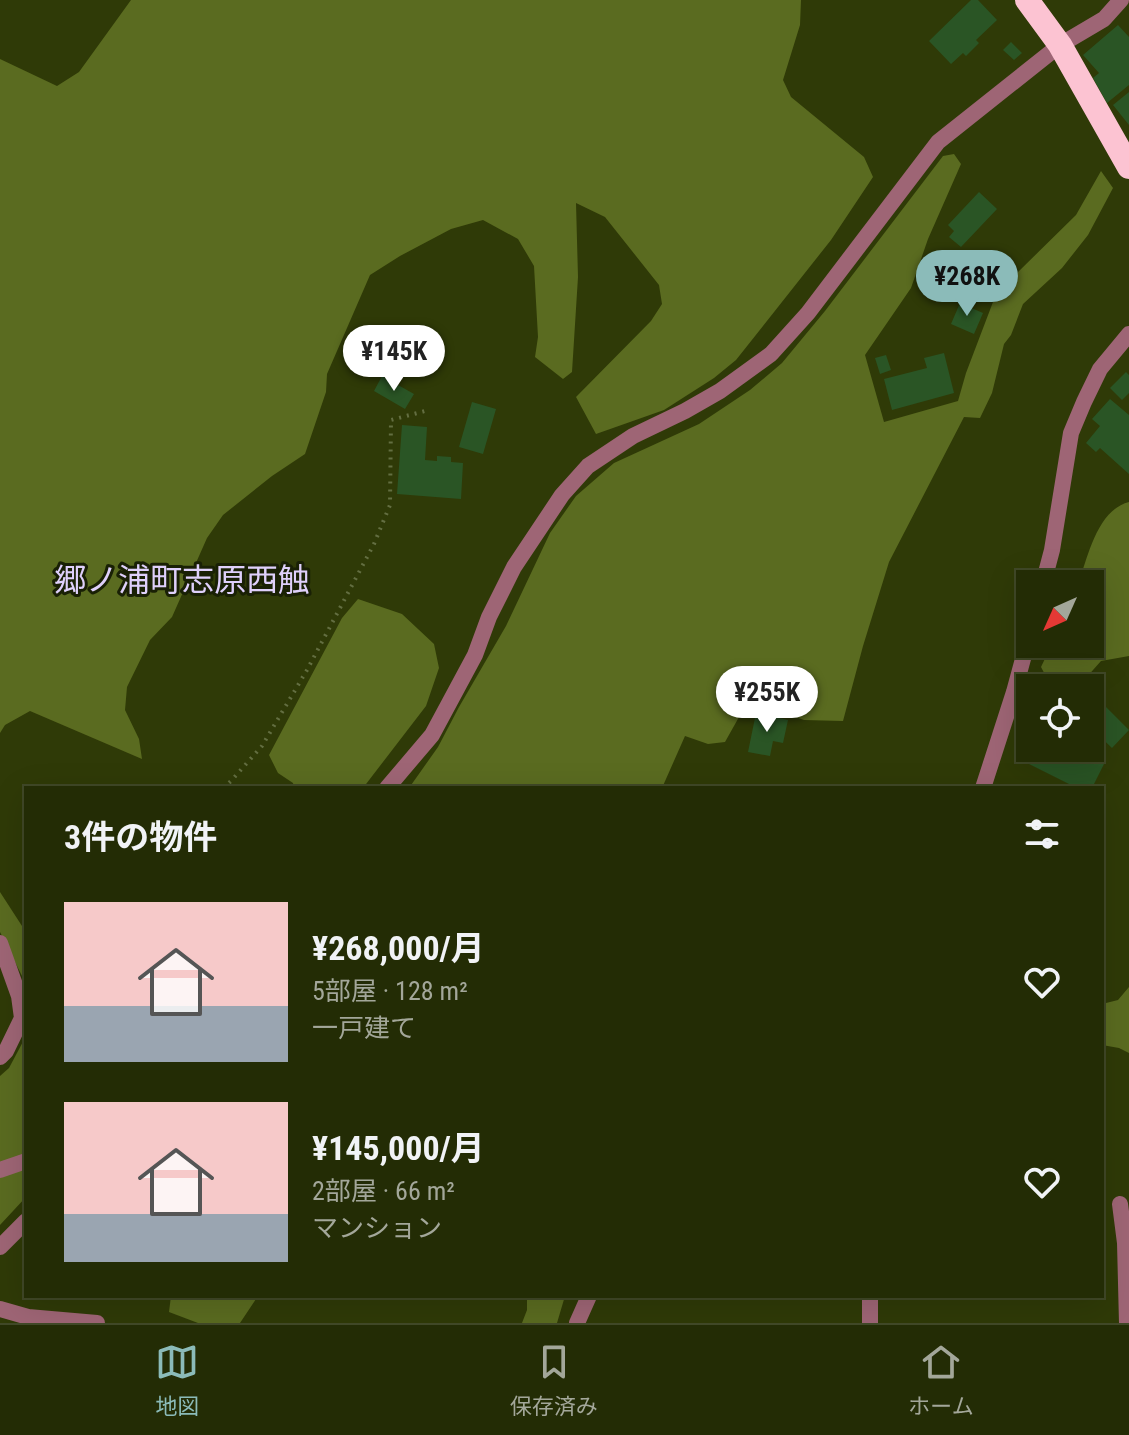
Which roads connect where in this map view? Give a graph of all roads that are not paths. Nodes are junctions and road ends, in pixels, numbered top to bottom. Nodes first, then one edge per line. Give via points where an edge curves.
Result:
1 (1027, 0) edge
2 (1121, 0) edge
3 (1060, 45) junction
4 (1129, 167) edge
5 (1129, 334) edge
6 (1047, 570) edge
7 (1023, 658) edge
8 (389, 786) edge
9 (984, 786) edge
10 (0, 943) edge
11 (0, 1057) edge
12 (24, 1162) edge
13 (0, 1170) edge
14 (1124, 1202) edge
15 (1104, 1210) edge
16 (24, 1223) edge
17 (0, 1247) edge
18 (588, 1298) edge
19 (870, 1298) edge
20 (0, 1309) edge
21 (97, 1323) edge
22 (577, 1323) edge
23 (870, 1323) edge
24 (1127, 1323) edge

1 - 3 highway
2 - 3 street via 1104,19
3 - 4 highway
3 - 8 street via 938,142 771,354 720,391 588,466 514,567 432,735
5 - 6 street via 1100,369 1071,433
7 - 9 street
10 - 11 street via 22,1018
12 - 13 street
14 - 15 street
14 - 24 street
16 - 17 street
18 - 22 street
19 - 23 street
20 - 21 street

